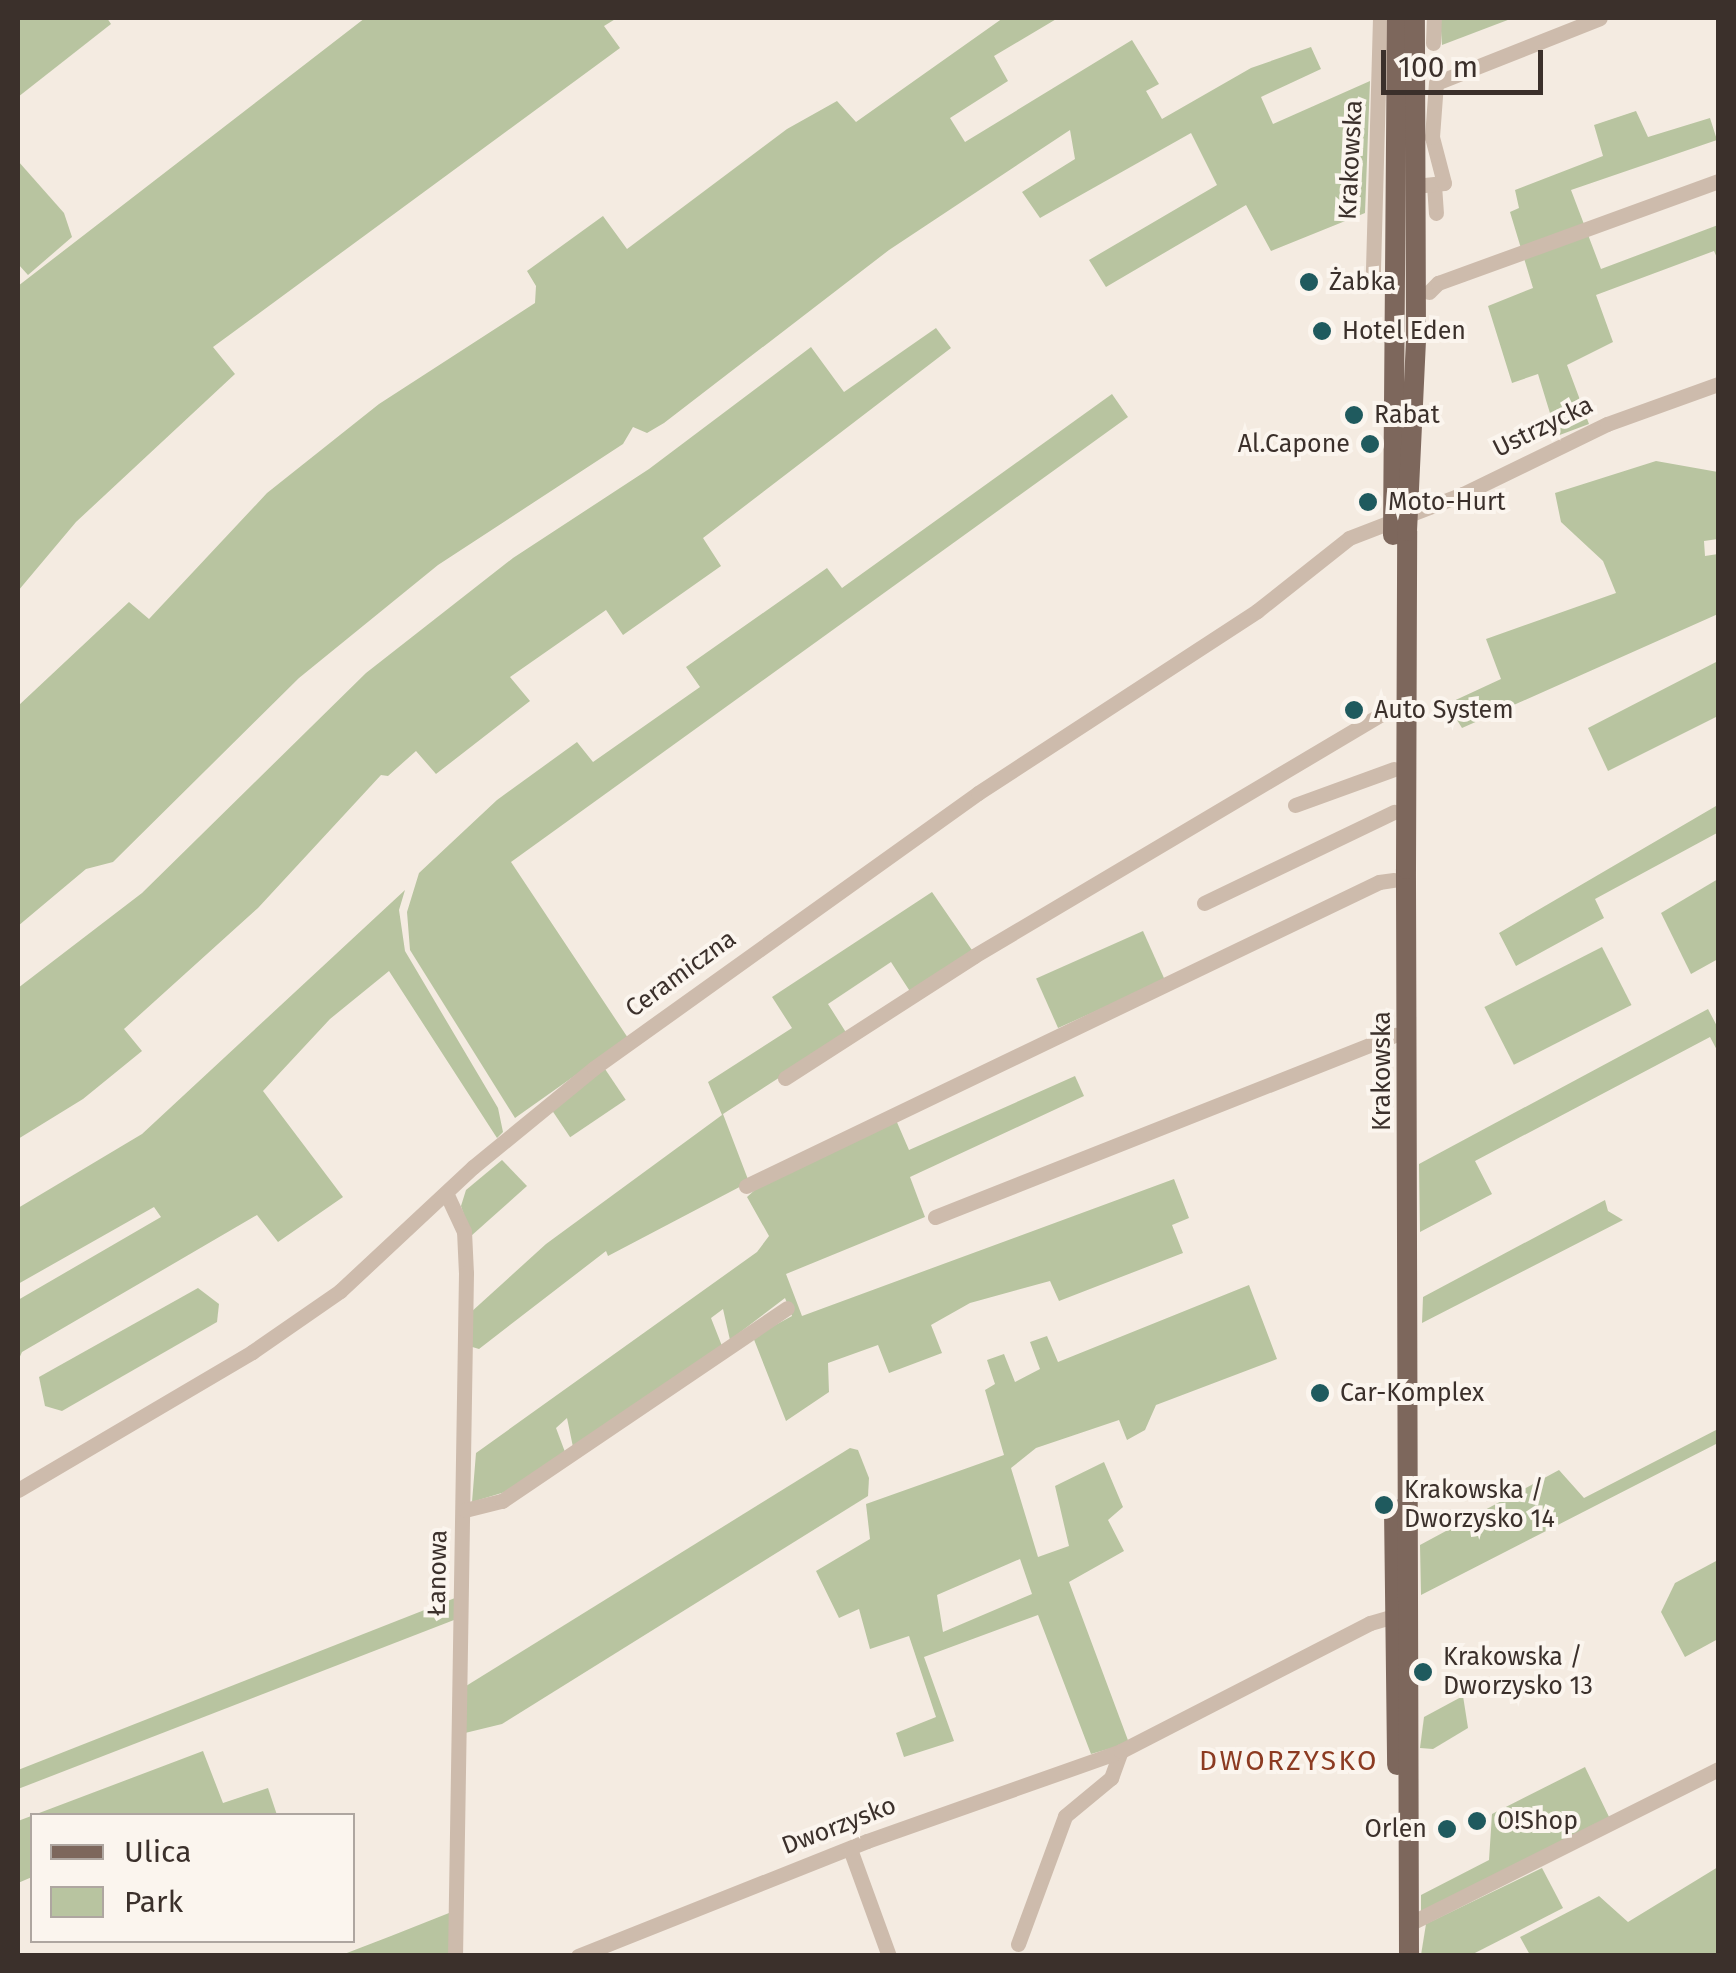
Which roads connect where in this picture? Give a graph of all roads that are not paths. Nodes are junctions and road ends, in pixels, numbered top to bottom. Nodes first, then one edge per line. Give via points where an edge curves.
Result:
1 (1380, 18) edge
2 (1396, 18) edge
3 (1415, 18) edge
4 (1434, 18) edge
5 (1600, 18) edge
6 (1432, 42) dead end
7 (1718, 182) edge
8 (1424, 186) junction
9 (1436, 213) dead end
10 (1396, 282) junction
11 (1429, 292) dead end
12 (1718, 384) edge
13 (1400, 518) junction
14 (1394, 707) junction
15 (1394, 769) junction
16 (1294, 805) dead end
17 (1394, 812) junction
18 (1394, 880) junction
19 (1204, 903) dead end
20 (1395, 1035) junction
21 (785, 1078) dead end
22 (746, 1186) dead end
23 (447, 1195) junction
24 (936, 1217) dead end
25 (787, 1308) dead end
26 (18, 1490) edge
27 (465, 1510) junction
28 (1401, 1613) junction
29 (1121, 1751) junction
30 (1718, 1768) edge
31 (850, 1849) junction
32 (1409, 1924) junction
33 (1018, 1944) dead end
34 (455, 1956) edge
35 (578, 1956) edge
36 (889, 1956) edge
37 (1398, 1956) edge
38 (1410, 1956) edge

1 - 10 street, Krakowska via 1373,272 1375,284
2 - 10 main road, Krakowska
3 - 8 main road, Krakowska
4 - 6 street
5 - 8 street, Krakowska via 1436,82 1432,138 1444,182
7 - 11 street via 1438,282
8 - 9 street
8 - 13 main road, Krakowska via 1416,369
10 - 13 main road, Krakowska
12 - 13 street, Ustrzycka via 1608,424
13 - 14 main road, Krakowska
13 - 23 street, Ceramiczna via 1349,538 1257,611 978,793 770,940 546,1105
13 - 28 main road, Krakowska
14 - 15 main road, Krakowska
14 - 21 street via 974,956
15 - 16 street
15 - 17 main road, Krakowska
17 - 18 main road, Krakowska
17 - 19 street
18 - 20 main road, Krakowska
18 - 22 street
20 - 24 street
20 - 28 main road, Krakowska
23 - 26 street, Ceramiczna via 382,1258 267,1342
23 - 27 street, Łanowa via 464,1230 466,1258
25 - 27 street via 502,1501
27 - 34 street, Łanowa
28 - 29 street, Dworzysko
28 - 32 main road, Krakowska
28 - 37 main road, Krakowska
29 - 31 street, Dworzysko
29 - 33 street, Dworzysko via 1110,1778 1064,1816
30 - 32 street
31 - 35 street, Dworzysko
31 - 36 street
32 - 38 main road, Krakowska

